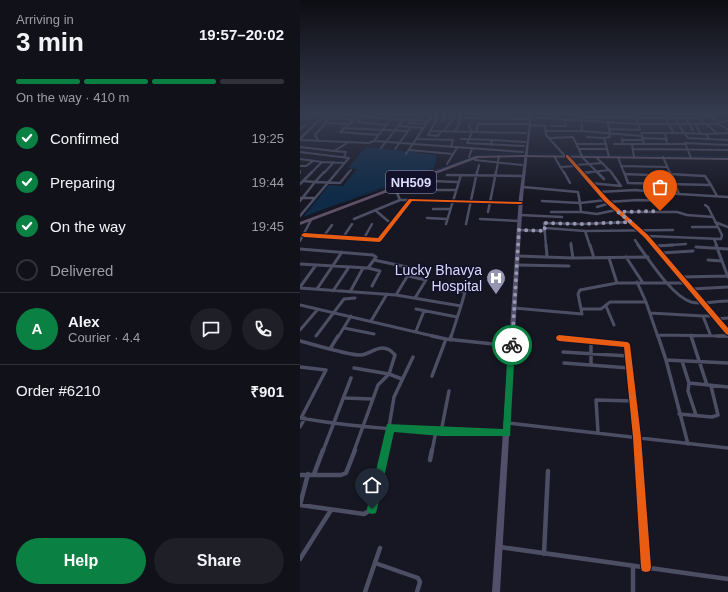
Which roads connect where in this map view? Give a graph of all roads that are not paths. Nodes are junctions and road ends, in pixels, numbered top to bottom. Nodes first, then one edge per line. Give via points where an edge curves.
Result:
1 (342, 142) edge
2 (348, 142) junction
3 (373, 142) edge
4 (381, 142) edge
5 (385, 142) junction
6 (414, 142) edge
7 (453, 142) edge
8 (492, 142) edge
9 (519, 142) edge
10 (525, 142) joint
11 (526, 142) edge
12 (552, 142) edge
13 (710, 142) edge
14 (399, 143) junction
15 (468, 143) joint
16 (412, 144) junction
17 (576, 144) joint
18 (606, 144) joint
19 (614, 144) dead end
20 (624, 144) joint
21 (632, 144) junction
22 (644, 144) joint
23 (666, 144) junction
24 (684, 144) junction
25 (491, 145) junction
26 (711, 145) junction
27 (728, 145) edge
28 (524, 146) junction
29 (300, 147) edge
30 (451, 147) junction
31 (381, 148) dead end
32 (457, 148) junction
33 (607, 148) junction
34 (395, 149) dead end
35 (464, 149) junction
36 (579, 149) junction
37 (633, 149) junction
38 (668, 149) junction
39 (686, 149) junction
40 (409, 150) junction
41 (472, 150) junction
42 (714, 150) junction
43 (728, 150) edge
44 (334, 151) junction
45 (300, 152) edge
46 (406, 154) dead end
47 (453, 154) junction
48 (524, 154) junction
49 (500, 156) junction
50 (554, 156) junction
51 (566, 156) junction
52 (581, 156) junction
53 (596, 156) junction
54 (609, 156) junction
55 (634, 156) junction
56 (344, 157) junction
57 (469, 157) dead end
58 (618, 157) junction
59 (663, 157) junction
60 (691, 157) junction
61 (300, 159) edge
62 (728, 159) edge
63 (475, 160) dead end
64 (313, 161) junction
65 (322, 162) junction
66 (334, 162) junction
67 (345, 163) junction
68 (498, 163) junction
69 (603, 163) junction
70 (447, 164) dead end
71 (589, 164) junction
72 (522, 165) junction
73 (300, 166) edge
74 (479, 166) dead end
75 (575, 166) junction
76 (621, 166) junction
77 (560, 167) junction
78 (667, 167) junction
79 (351, 170) dead end
80 (610, 170) junction
81 (597, 172) junction
82 (581, 173) junction
83 (625, 174) junction
84 (447, 175) dead end
85 (461, 175) junction
86 (478, 175) junction
87 (494, 175) junction
88 (671, 175) junction
89 (521, 176) junction
90 (300, 179) edge
91 (604, 179) dead end
92 (304, 180) junction
93 (432, 181) dead end
94 (315, 182) junction
95 (458, 182) junction
96 (328, 183) junction
97 (570, 183) dead end
98 (590, 183) junction
99 (636, 183) junction
100 (300, 184) edge
101 (675, 184) junction
102 (711, 185) junction
103 (523, 187) junction
104 (395, 188) junction
105 (665, 188) dead end
106 (676, 188) junction
107 (420, 190) dead end
108 (456, 190) junction
109 (637, 190) junction
110 (599, 192) junction
111 (679, 194) junction
112 (717, 196) junction
113 (728, 197) edge
114 (301, 198) edge
115 (315, 198) junction
116 (400, 200) junction
117 (411, 200) junction
118 (454, 200) junction
119 (521, 200) junction
120 (542, 200) dead end
121 (300, 201) edge
122 (471, 201) junction
123 (664, 201) dead end
124 (490, 202) junction
125 (608, 202) junction
126 (580, 203) junction
127 (705, 204) dead end
128 (597, 207) dead end
129 (433, 209) dead end
130 (450, 209) junction
131 (375, 210) junction
132 (617, 211) junction
133 (488, 212) dead end
134 (551, 212) dead end
135 (581, 212) junction
136 (300, 216) edge
137 (562, 217) dead end
138 (713, 217) junction
139 (427, 218) dead end
140 (520, 218) junction
141 (354, 219) dead end
142 (448, 219) junction
143 (480, 219) dead end
144 (311, 220) junction
145 (388, 221) dead end
146 (631, 222) junction
147 (715, 222) junction
148 (300, 224) edge
149 (332, 224) dead end
150 (352, 224) dead end
151 (372, 224) dead end
152 (446, 224) dead end
153 (466, 224) dead end
154 (581, 224) junction
155 (692, 227) dead end
156 (717, 227) junction
157 (728, 227) edge
158 (519, 230) junction
159 (545, 230) junction
160 (582, 230) junction
161 (640, 230) junction
162 (673, 230) dead end
163 (585, 231) junction
164 (302, 236) edge
165 (646, 236) junction
166 (323, 237) junction
167 (342, 238) junction
168 (714, 239) junction
169 (363, 240) junction
170 (635, 240) dead end
171 (300, 241) edge
172 (571, 243) dead end
173 (686, 244) dead end
174 (656, 246) junction
175 (696, 247) dead end
176 (716, 248) junction
177 (728, 249) edge
178 (300, 250) edge
179 (693, 251) dead end
180 (342, 252) junction
181 (661, 253) junction
182 (518, 256) junction
183 (547, 256) junction
184 (626, 257) junction
185 (648, 257) junction
186 (573, 258) junction
187 (594, 258) junction
188 (609, 258) junction
189 (374, 260) junction
190 (708, 260) dead end
191 (722, 261) junction
192 (300, 264) edge
193 (316, 265) junction
194 (517, 265) junction
195 (333, 266) junction
196 (569, 266) dead end
197 (349, 267) junction
198 (363, 268) junction
199 (368, 268) junction
200 (408, 276) junction
201 (728, 276) edge
202 (682, 277) junction
203 (637, 282) junction
204 (667, 282) junction
205 (617, 283) junction
206 (643, 283) junction
207 (687, 283) junction
208 (438, 285) dead end
209 (372, 286) dead end
210 (300, 288) edge
211 (728, 288) edge
212 (317, 289) junction
213 (692, 289) junction
214 (333, 291) junction
215 (350, 292) junction
216 (387, 294) junction
217 (396, 295) junction
218 (355, 298) dead end
219 (415, 298) junction
220 (728, 301) edge
221 (646, 302) junction
222 (702, 302) junction
223 (300, 305) edge
224 (461, 306) junction
225 (606, 306) junction
226 (514, 308) junction
227 (318, 309) junction
228 (416, 309) dead end
229 (581, 309) junction
230 (424, 311) junction
231 (335, 312) junction
232 (650, 313) junction
233 (351, 316) junction
234 (703, 316) junction
235 (457, 317) junction
236 (716, 317) junction
237 (728, 318) edge
238 (371, 321) junction
239 (614, 325) dead end
240 (344, 328) junction
241 (300, 330) edge
242 (416, 331) junction
243 (728, 332) edge
244 (374, 334) dead end
245 (710, 334) junction
246 (658, 335) junction
247 (691, 335) junction
248 (316, 336) dead end
249 (728, 336) edge
250 (559, 338) dead end
251 (448, 340) junction
252 (300, 341) edge
253 (591, 341) junction
254 (512, 346) junction
255 (330, 349) junction
256 (563, 352) dead end
257 (591, 354) junction
258 (628, 356) junction
259 (413, 357) dead end
260 (666, 360) junction
261 (682, 361) junction
262 (564, 363) dead end
263 (700, 363) junction
264 (728, 363) edge
265 (591, 365) junction
266 (300, 367) edge
267 (354, 368) dead end
268 (629, 368) junction
269 (389, 374) junction
270 (432, 376) dead end
271 (351, 378) dead end
272 (402, 379) junction
273 (689, 384) junction
274 (709, 386) junction
275 (728, 386) edge
276 (449, 391) dead end
277 (345, 398) junction
278 (372, 399) junction
279 (633, 401) junction
280 (679, 414) junction
281 (696, 415) junction
282 (302, 418) edge
283 (334, 424) junction
284 (507, 424) junction
285 (364, 425) junction
286 (300, 427) edge
287 (390, 427) junction
288 (436, 431) junction
289 (441, 432) junction
290 (598, 432) junction
291 (507, 433) junction
292 (637, 437) junction
293 (688, 444) junction
294 (728, 448) edge
295 (430, 460) dead end
296 (548, 470) dead end
297 (300, 474) edge
298 (308, 474) junction
299 (314, 474) junction
300 (300, 505) edge
301 (331, 510) junction
302 (498, 547) junction
303 (380, 548) dead end
304 (544, 554) junction
305 (300, 559) edge
306 (375, 563) junction
307 (633, 567) junction
308 (646, 568) junction
309 (728, 578) edge
310 (365, 592) edge
311 (417, 592) edge
312 (496, 592) edge
313 (633, 592) edge

1 - 2 street
2 - 3 street
2 - 44 street
4 - 5 street
5 - 14 street
5 - 31 street
6 - 16 street
7 - 30 street
8 - 25 street
9 - 10 street
10 - 28 main road
11 - 48 main road
12 - 51 street
13 - 26 street
14 - 16 street
14 - 34 street
15 - 25 street
15 - 35 street
16 - 30 street
16 - 40 street
17 - 18 street
17 - 36 street
18 - 33 street
19 - 20 street
20 - 21 street
21 - 22 street
21 - 37 street
22 - 23 street
23 - 24 street
23 - 38 street
24 - 26 street
24 - 39 street
25 - 28 street
26 - 27 street
26 - 42 street
28 - 48 main road
29 - 44 street
30 - 32 street
32 - 35 street
32 - 47 street
33 - 36 street
33 - 54 street
35 - 41 street
36 - 52 street
37 - 38 street
37 - 55 street
38 - 39 street
39 - 42 street
39 - 60 street
40 - 46 street
40 - 47 street
41 - 48 street
41 - 57 street
42 - 43 street
44 - 56 street via 346,152
45 - 56 street
47 - 70 street
48 - 49 highway, NH509
48 - 50 highway, NH509
48 - 72 main road
48 - 103 main road
49 - 68 street
49 - 104 highway, NH509 via 468,160
50 - 51 highway, NH509
50 - 77 street
51 - 52 highway, NH509
51 - 75 street
52 - 53 highway, NH509
52 - 71 street
53 - 54 highway, NH509
53 - 69 street
54 - 58 highway, NH509
55 - 58 highway, NH509
55 - 59 highway, NH509
56 - 67 street via 349,158
58 - 76 street
59 - 60 highway, NH509
59 - 78 street
60 - 62 highway, NH509
61 - 64 street
63 - 68 street
64 - 65 street
64 - 73 street via 306,166
65 - 66 street
65 - 92 street
66 - 67 street
66 - 94 street
67 - 96 street
68 - 72 street
68 - 87 street
69 - 71 street
69 - 80 street
71 - 75 street
71 - 81 street
72 - 89 main road
74 - 86 street
75 - 77 street
75 - 82 street
76 - 78 street
76 - 83 street
77 - 97 street
78 - 88 street
79 - 96 street via 341,183
80 - 81 street
80 - 98 street via 621,186
81 - 82 street
81 - 91 street
82 - 98 street
83 - 88 street
83 - 99 street via 628,183
84 - 85 street
85 - 86 street
85 - 95 street
86 - 87 street
86 - 122 street
87 - 89 street
87 - 124 street
88 - 101 street
88 - 102 street via 705,176
89 - 119 main road
90 - 92 street
92 - 94 street
92 - 100 street
93 - 95 street
94 - 96 street
94 - 114 street
95 - 108 street
96 - 115 street
98 - 110 street
99 - 101 street
99 - 109 street
101 - 102 street
101 - 106 street
102 - 112 street
103 - 119 main road
103 - 126 street via 578,192
104 - 116 street
104 - 144 highway, NH509
105 - 106 street
106 - 111 street
107 - 108 street
108 - 118 street
109 - 110 street
109 - 111 street
110 - 125 street
111 - 112 street
112 - 113 street
114 - 115 street
114 - 121 street
115 - 136 street
116 - 117 street
116 - 131 street
117 - 118 street
117 - 169 street via 381,239
118 - 122 street
118 - 130 street
119 - 124 street
119 - 140 main road
120 - 126 street
122 - 124 street
122 - 153 street
123 - 125 street
124 - 133 street
125 - 126 street
125 - 128 street
125 - 132 street
126 - 135 street
127 - 138 street
129 - 130 street
130 - 142 street
131 - 141 street
131 - 145 street
132 - 135 street via 597,214
132 - 138 street via 676,212
132 - 146 street
134 - 135 street
137 - 140 street
138 - 147 street
139 - 142 street
140 - 143 street
140 - 158 main road
142 - 152 street
144 - 148 highway, NH509
144 - 164 street
146 - 154 street
146 - 161 street
147 - 156 street
147 - 157 street
149 - 166 street
150 - 167 street
151 - 169 street
154 - 159 street via 544,223
154 - 160 street
155 - 156 street
156 - 168 street via 722,238
158 - 159 street
158 - 182 main road
159 - 160 street
159 - 183 street
160 - 163 street
161 - 162 street
161 - 163 street
161 - 165 street
163 - 187 street
164 - 166 street
164 - 171 street
165 - 168 street
165 - 174 street
166 - 167 street
167 - 169 street
168 - 176 street
170 - 185 street
172 - 186 street
173 - 174 street
174 - 181 street
175 - 176 street
176 - 177 street
176 - 191 street
178 - 180 street
179 - 181 street
180 - 189 street via 373,255 376,257
180 - 195 street
181 - 202 street
182 - 183 street
182 - 194 main road
183 - 186 street
184 - 185 street
184 - 188 street
184 - 206 street
185 - 204 street
186 - 187 street
187 - 188 street
188 - 205 street
189 - 199 street
189 - 200 street via 410,268
190 - 191 street
191 - 201 street
192 - 193 street
193 - 195 street
193 - 210 street
194 - 196 street
194 - 226 main road
195 - 197 street
195 - 212 street
197 - 198 street
197 - 214 street
198 - 199 street
198 - 215 street
199 - 209 street via 380,271
200 - 217 street
200 - 219 street via 426,280
201 - 202 street via 712,274
202 - 207 street
203 - 205 street
203 - 206 street
203 - 221 street
204 - 206 street
204 - 207 street
204 - 222 street via 685,300
205 - 229 street via 578,291
207 - 213 street
208 - 224 street via 465,292
210 - 212 street
211 - 213 street
212 - 214 street
213 - 222 street
214 - 215 street
215 - 216 street
216 - 217 street
216 - 238 street
217 - 219 street
218 - 231 street via 344,299
219 - 224 street
220 - 222 street
221 - 225 street via 610,302
221 - 232 street
222 - 236 street
223 - 227 street
224 - 235 street
225 - 229 street via 601,309
225 - 239 street
226 - 229 street via 582,314
226 - 254 main road
227 - 231 street
227 - 241 street
228 - 230 street
230 - 235 street
230 - 242 street
231 - 233 street
231 - 248 street
232 - 234 street
232 - 246 street
233 - 238 street
233 - 240 street
234 - 236 street
234 - 245 street
235 - 251 street
236 - 237 street
236 - 243 street
238 - 242 street
240 - 244 street
240 - 255 street
242 - 251 street
245 - 247 street
245 - 249 street
246 - 247 street
246 - 260 street
247 - 263 street
250 - 253 street
251 - 254 street
251 - 270 street
252 - 255 street
253 - 257 street
253 - 258 street via 627,344
254 - 284 main road
255 - 269 street via 358,355 364,355 374,348 391,351 395,355
256 - 257 street
257 - 258 street
257 - 265 street
258 - 268 street
259 - 272 street
260 - 261 street
260 - 280 street
261 - 263 street
261 - 273 street
262 - 265 street
263 - 264 street
263 - 274 street
265 - 268 street
266 - 282 street via 326,370
267 - 269 street
268 - 279 street
269 - 272 street
269 - 278 street via 378,385
271 - 277 street
272 - 287 street via 394,397
273 - 274 street
273 - 281 street via 688,391
274 - 275 street
274 - 281 street via 718,415
276 - 289 street
277 - 278 street
277 - 283 street
278 - 285 street
279 - 290 street via 596,400
279 - 292 street
280 - 281 street
280 - 293 street
282 - 283 street
282 - 286 street
283 - 285 street
283 - 299 street
284 - 290 street
284 - 291 main road
285 - 287 street
285 - 299 street via 346,473
287 - 288 street
287 - 301 street via 372,509 364,514
288 - 289 street
288 - 295 street
289 - 291 street
290 - 292 street
291 - 302 main road
292 - 293 street
292 - 308 street
293 - 294 street
296 - 304 street
297 - 298 street
298 - 299 street
298 - 300 street
300 - 301 street
301 - 305 street
302 - 304 street
302 - 312 main road
303 - 306 street
304 - 307 street
306 - 310 street
306 - 311 street via 414,575 420,582
307 - 308 street
307 - 313 street
308 - 309 street

